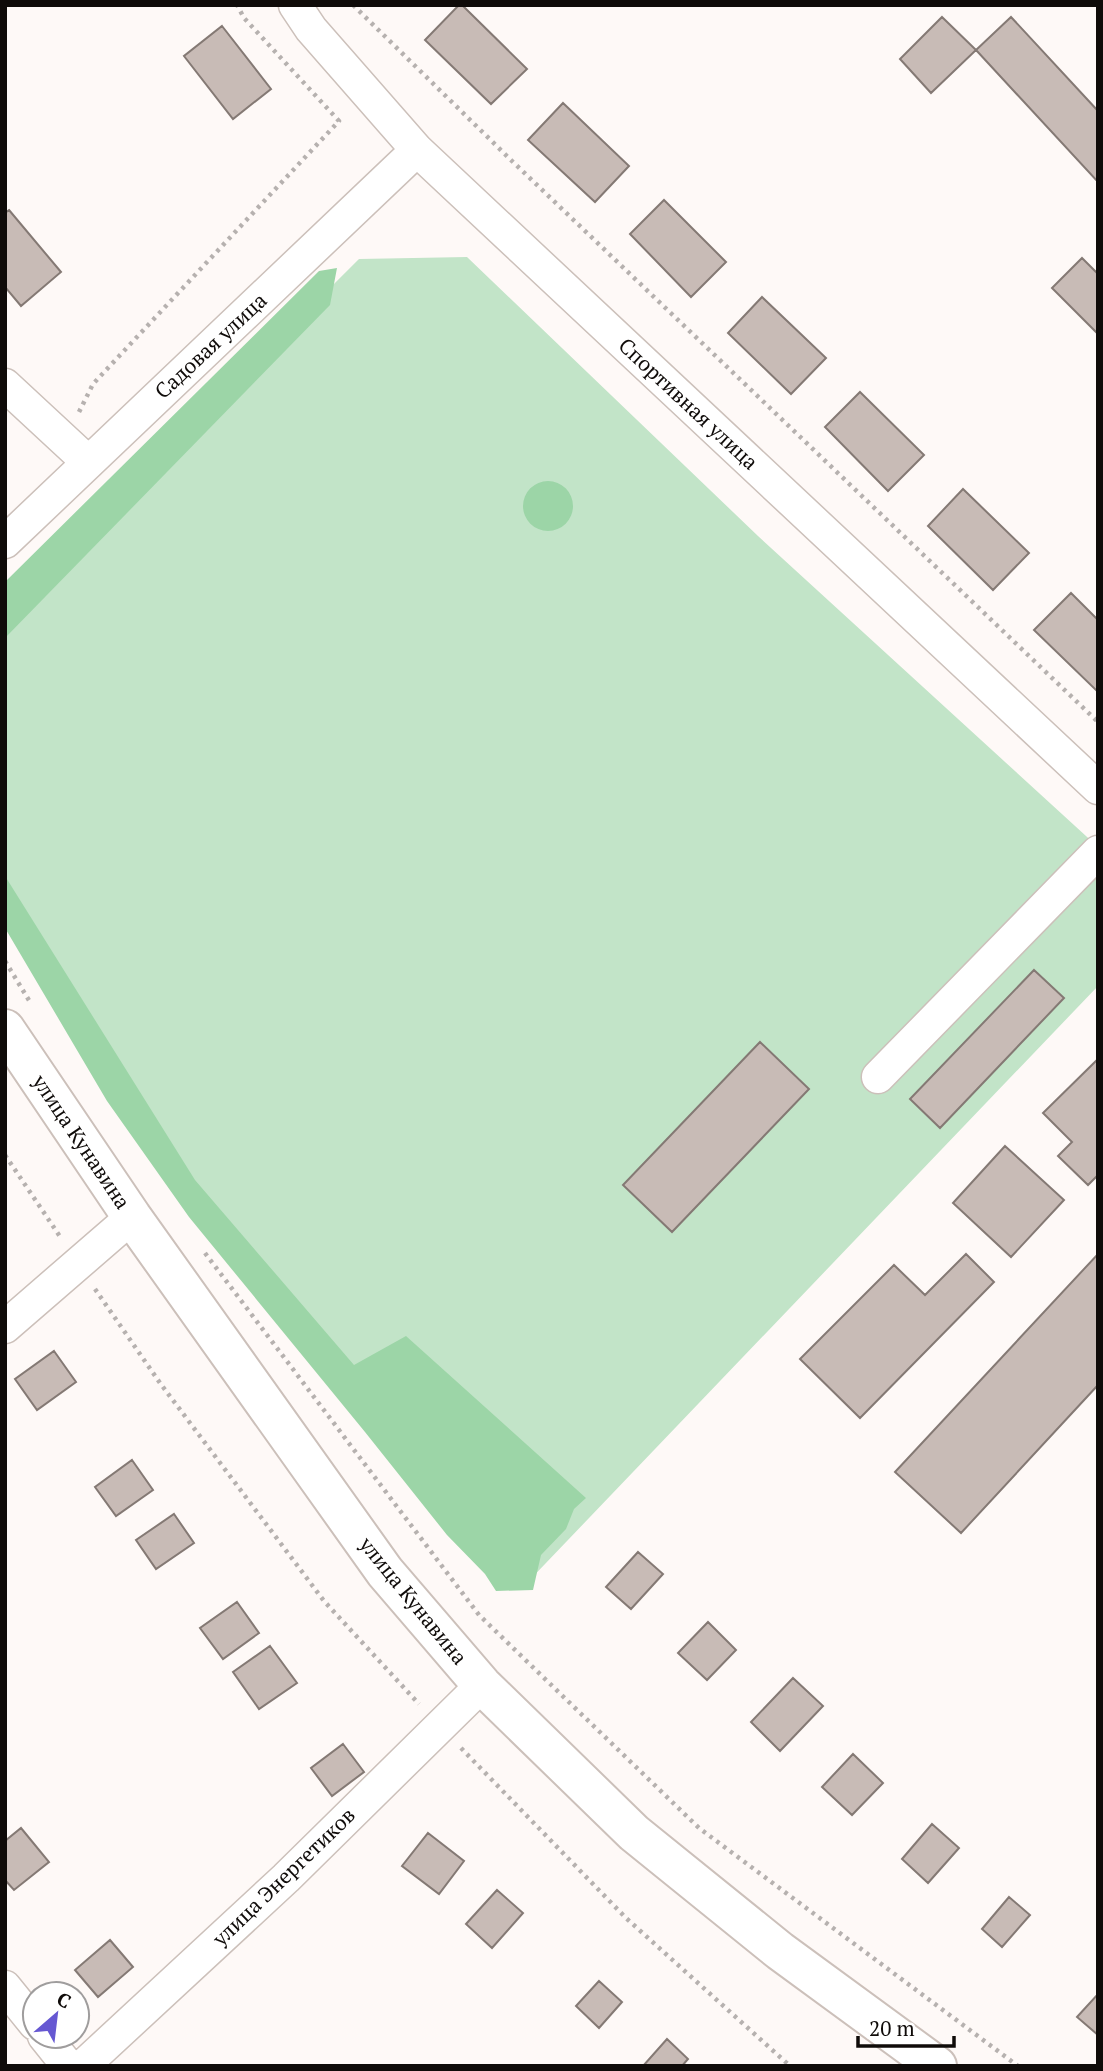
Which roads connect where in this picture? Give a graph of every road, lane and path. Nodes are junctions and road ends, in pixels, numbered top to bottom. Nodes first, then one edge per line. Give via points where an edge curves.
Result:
1 (237, 5) edge
2 (295, 5) edge
3 (353, 5) edge
4 (417, 150) junction
5 (5, 384) edge
6 (65, 440) junction
7 (88, 462) junction
8 (5, 542) edge
9 (1098, 722) edge
10 (1098, 788) edge
11 (1098, 852) edge
12 (5, 961) edge
13 (19, 1017) edge
14 (878, 1077) dead end
15 (5, 1155) edge
16 (132, 1217) junction
17 (202, 1249) dead end
18 (78, 1264) junction
19 (5, 1327) edge
20 (482, 1685) junction
21 (440, 1727) junction
22 (5, 1987) edge
23 (21, 2007) edge
24 (55, 2050) edge
25 (68, 2066) edge
26 (83, 2066) edge
27 (790, 2066) edge
28 (937, 2066) edge
29 (1018, 2066) edge

1 - 6 path via 339,121 93,384
2 - 4 street, Спортивная улица
3 - 9 path
4 - 7 street, Садовая улица
4 - 10 street, Спортивная улица
5 - 6 street
6 - 7 street
7 - 8 street, Садовая улица
11 - 14 street
12 - 13 path
13 - 16 main road, улица Кунавина
15 - 18 path
16 - 18 street
16 - 20 main road, улица Кунавина via 385,1572
17 - 29 path via 479,1615 699,1828
18 - 19 street
18 - 21 path via 160,1383 324,1601
20 - 21 street, улица Энергетиков
20 - 28 main road, улица Кунавина via 634,1833 780,1951
21 - 26 street, улица Энергетиков
21 - 27 path via 626,1918
22 - 23 street
24 - 25 street

